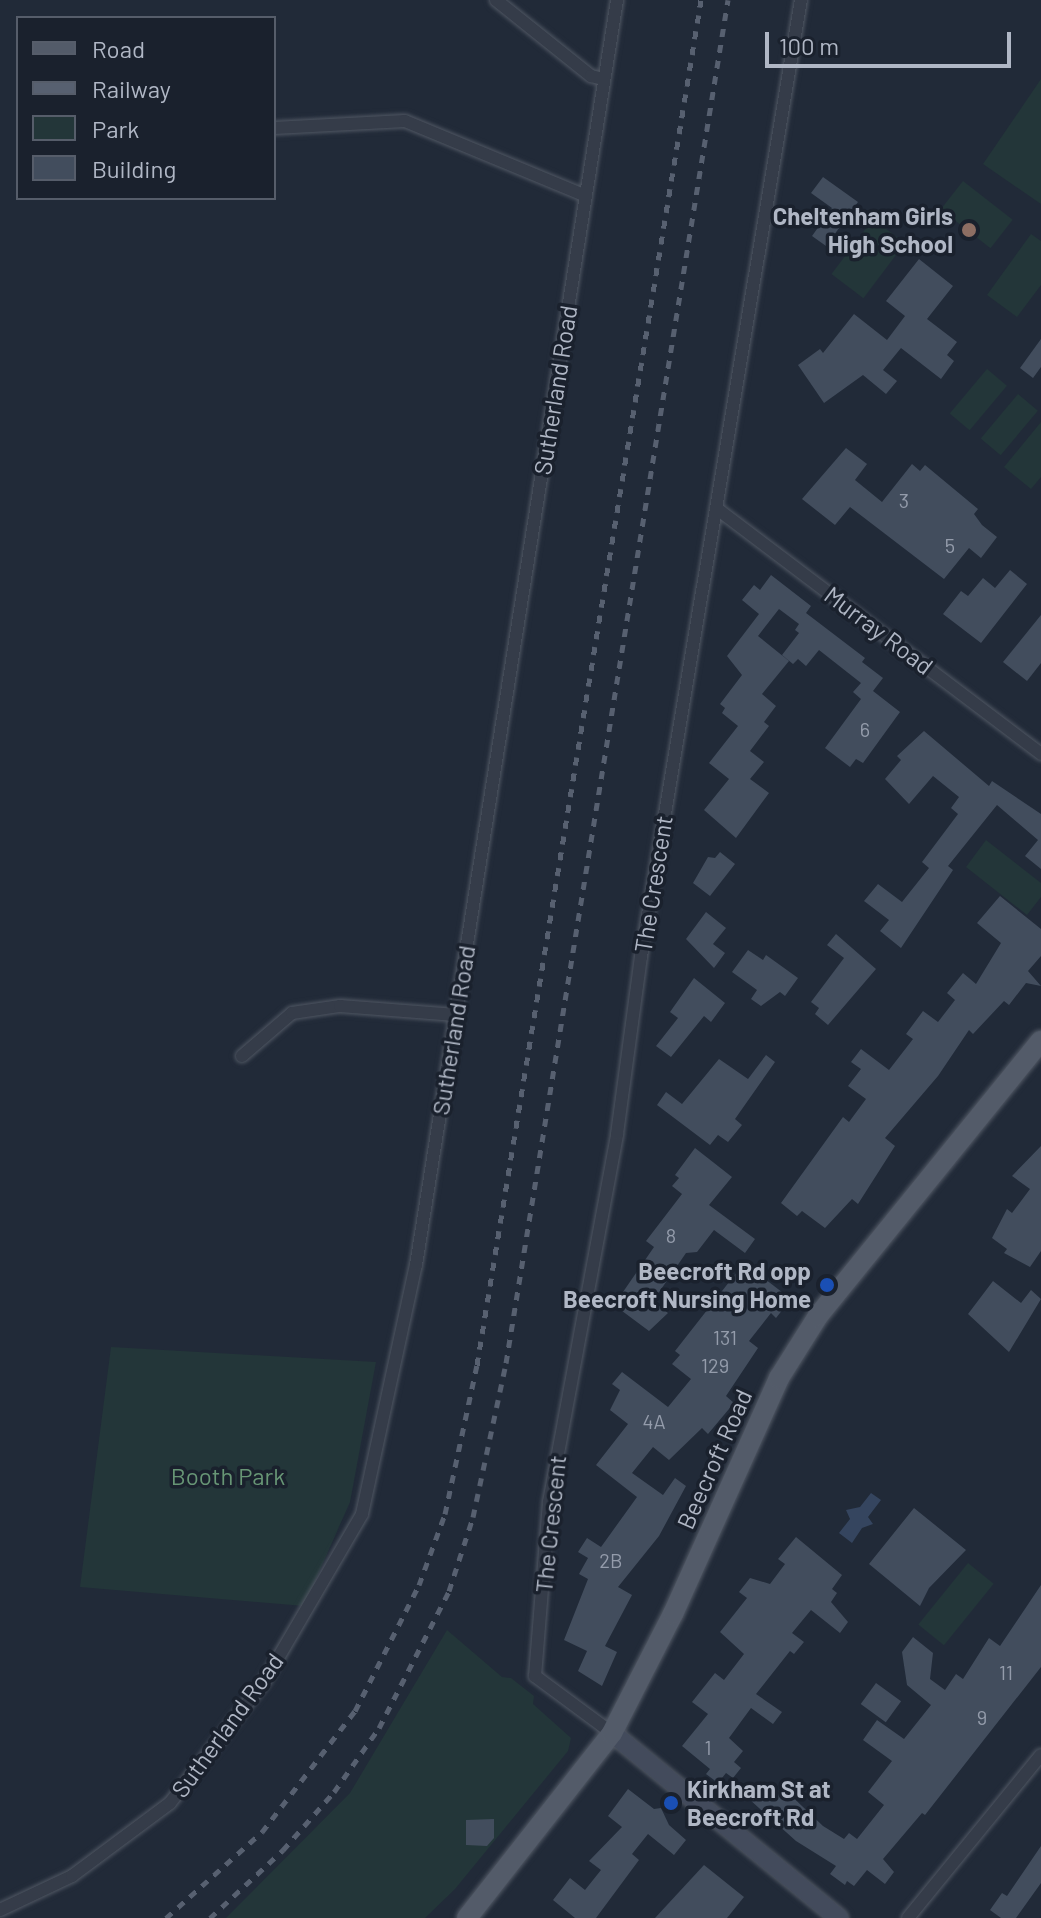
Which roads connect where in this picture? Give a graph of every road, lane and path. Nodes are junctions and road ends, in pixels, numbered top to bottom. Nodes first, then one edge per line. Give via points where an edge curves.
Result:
1 (496, 0) edge
2 (617, 0) edge
3 (801, 0) edge
4 (603, 79) junction
5 (276, 128) edge
6 (586, 196) junction
7 (716, 508) junction
8 (1041, 754) edge
9 (456, 1015) junction
10 (1041, 1041) edge
11 (242, 1056) dead end
12 (612, 1733) junction
13 (1041, 1755) edge
14 (0, 1910) edge
15 (467, 1918) edge
16 (839, 1918) edge
17 (908, 1918) edge

1 - 4 street via 591,76
2 - 4 street, Sutherland Road
3 - 7 street, The Crescent
4 - 6 street, Sutherland Road
5 - 6 street via 405,121
6 - 9 street, Sutherland Road
7 - 8 street, Murray Road
7 - 12 street, The Crescent via 547,1534 535,1676
9 - 11 street via 340,1006 292,1013
9 - 14 street, Sutherland Road via 416,1265 362,1514 264,1682 170,1803 72,1876
10 - 12 main road, Beecroft Road via 818,1316 779,1378 673,1614
12 - 15 main road, Beecroft Road
12 - 16 street
13 - 17 street

